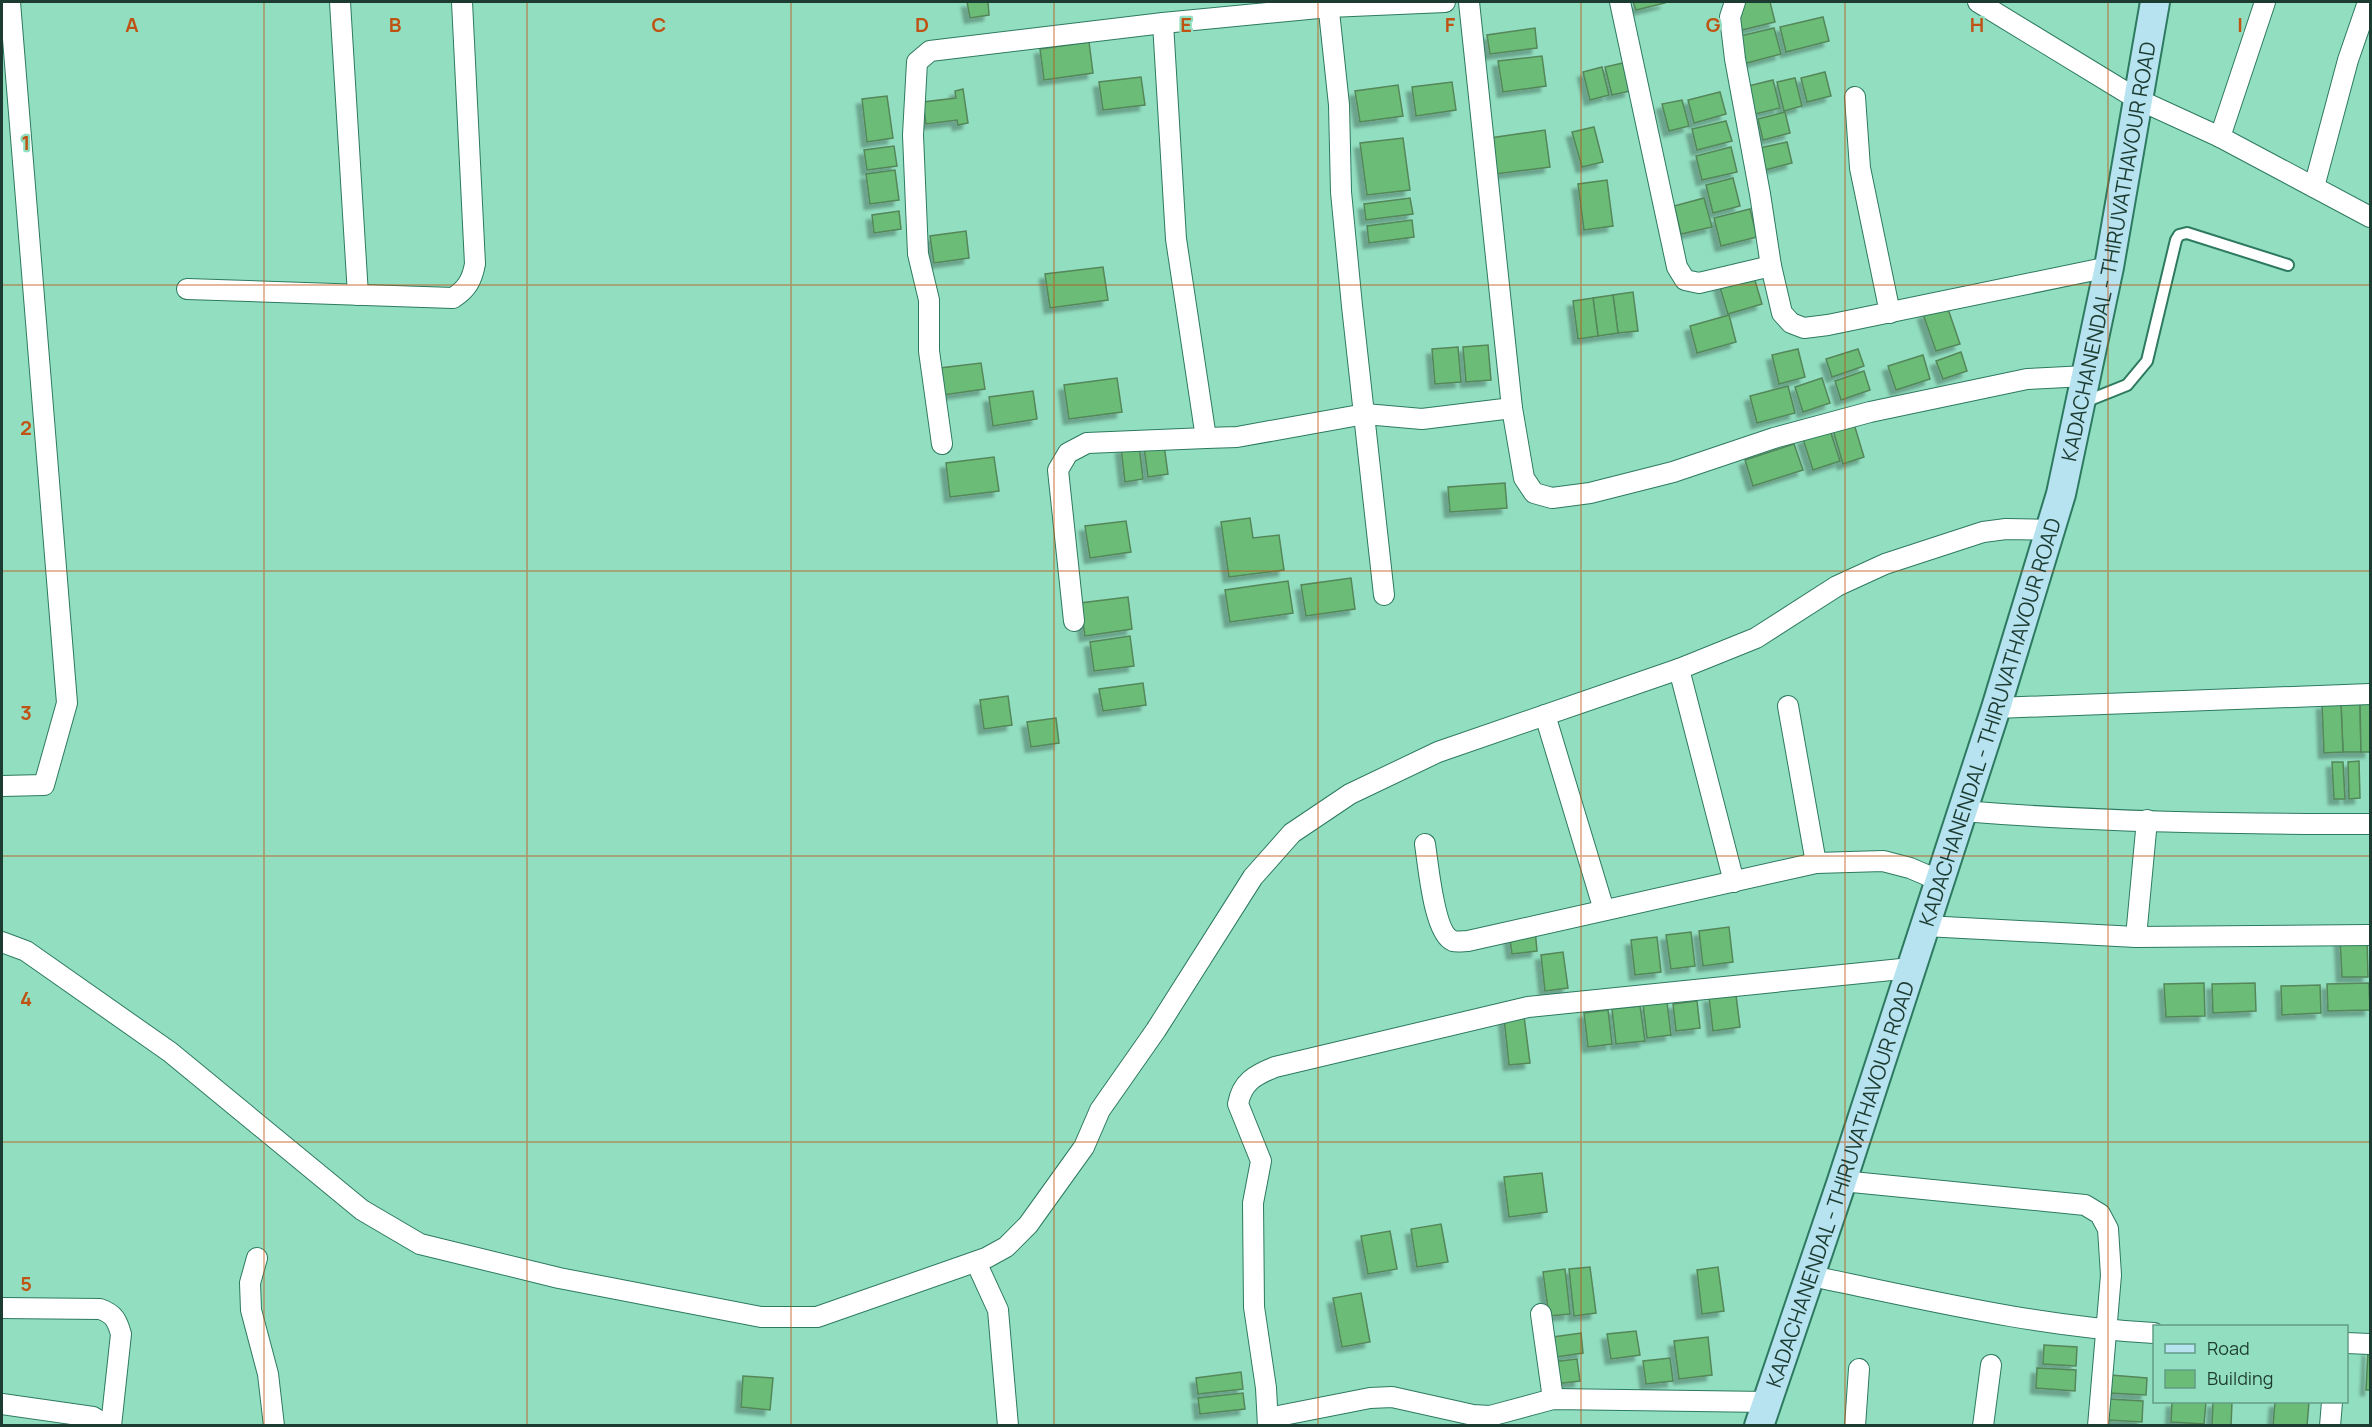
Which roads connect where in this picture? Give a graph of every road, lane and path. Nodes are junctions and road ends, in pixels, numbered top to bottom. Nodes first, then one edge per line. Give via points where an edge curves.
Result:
1 (10, 2) edge
2 (340, 2) edge
3 (462, 2) edge
4 (1445, 2) edge
5 (1469, 2) edge
6 (1620, 2) edge
7 (1735, 2) edge
8 (1978, 2) edge
9 (2155, 2) edge
10 (2265, 2) edge
11 (2368, 2) edge
12 (1329, 4) edge
13 (1163, 23) junction
14 (1855, 98) dead end
15 (2137, 99) junction
16 (2220, 137) junction
17 (2314, 187) junction
18 (2370, 217) edge
19 (2288, 265) dead end
20 (1771, 266) junction
21 (2109, 267) junction
22 (187, 289) dead end
23 (358, 295) junction
24 (1890, 313) junction
25 (2083, 390) junction
26 (1512, 408) junction
27 (1365, 414) junction
28 (1206, 438) junction
29 (942, 444) dead end
30 (2050, 530) junction
31 (1384, 595) dead end
32 (1074, 621) dead end
33 (1679, 669) junction
34 (2370, 694) edge
35 (1788, 706) dead end
36 (1996, 708) junction
37 (1545, 715) junction
38 (2, 786) edge
39 (1962, 811) junction
40 (2146, 820) junction
41 (2370, 824) edge
42 (1425, 844) dead end
43 (1816, 863) junction
44 (1938, 880) junction
45 (1734, 882) junction
46 (1604, 910) junction
47 (1925, 926) junction
48 (2370, 935) edge
49 (2136, 937) junction
50 (2, 942) edge
51 (1911, 968) junction
52 (1842, 1181) junction
53 (257, 1258) dead end
54 (976, 1262) junction
55 (1811, 1275) junction
56 (2, 1308) edge
57 (1541, 1314) dead end
58 (2107, 1331) junction
59 (2153, 1333) edge
60 (2348, 1343) edge
61 (2370, 1344) edge
62 (1991, 1365) dead end
63 (1859, 1369) dead end
64 (1553, 1399) junction
65 (2332, 1403) edge
66 (2, 1404) edge
67 (1763, 1414) edge
68 (1268, 1422) edge
69 (110, 1425) edge
70 (274, 1425) edge
71 (1008, 1425) edge
72 (1855, 1425) edge
73 (1983, 1425) edge
74 (2098, 1425) edge
75 (2331, 1425) edge

1 - 38 street via 67,704 44,785
2 - 23 street
3 - 23 street via 473,278 465,291 453,298
4 - 12 street
5 - 26 street
6 - 20 street via 1677,267 1685,280 1699,283
7 - 20 street via 1730,17 1735,59
8 - 15 street
9 - 15 main road, KADACHANENDAL - THIRUVATHAVOUR ROAD
10 - 16 street
11 - 17 street
12 - 13 street
12 - 27 street via 1339,105 1341,192
13 - 28 street via 1176,239
13 - 29 street via 930,51 917,62 913,135 918,254 929,300 929,351
14 - 24 street via 1860,168
15 - 16 street
15 - 21 main road, KADACHANENDAL - THIRUVATHAVOUR ROAD
16 - 17 street
17 - 18 street
19 - 25 lane via 2187,233 2179,235 2147,361 2127,385
20 - 24 street via 1782,313 1791,323 1804,328
21 - 24 street
21 - 25 main road, KADACHANENDAL - THIRUVATHAVOUR ROAD
22 - 23 street
25 - 26 street via 2027,379 1881,410 1774,438 1673,472 1590,493 1552,498 1534,493 1524,478
25 - 30 main road, KADACHANENDAL - THIRUVATHAVOUR ROAD
26 - 27 street via 1422,419
27 - 28 street via 1237,437
27 - 31 street
28 - 32 street via 1087,443 1068,453 1058,470
30 - 33 street via 1983,532 1886,564 1837,586 1756,638
30 - 36 main road, KADACHANENDAL - THIRUVATHAVOUR ROAD
33 - 37 street
33 - 45 street
34 - 36 street
35 - 43 street
36 - 39 main road, KADACHANENDAL - THIRUVATHAVOUR ROAD
37 - 46 street
37 - 54 street via 1438,752 1350,794 1292,833 1253,877 1100,1110 1084,1147 1028,1225 1006,1247
39 - 40 street via 2053,819
39 - 44 main road, KADACHANENDAL - THIRUVATHAVOUR ROAD
40 - 41 street
40 - 49 street
42 - 46 street via 1439,922 1454,940 1468,941
43 - 44 street via 1883,861
43 - 45 street
44 - 47 main road, KADACHANENDAL - THIRUVATHAVOUR ROAD
45 - 46 street
47 - 49 street
47 - 51 main road, KADACHANENDAL - THIRUVATHAVOUR ROAD
48 - 49 street
50 - 54 street via 26,951 171,1052 362,1210 420,1244 560,1278 761,1317 817,1317
51 - 52 main road, KADACHANENDAL - THIRUVATHAVOUR ROAD
51 - 68 street via 1528,1007 1256,1074 1246,1083 1238,1104 1261,1161 1253,1203 1254,1307
52 - 55 main road, KADACHANENDAL - THIRUVATHAVOUR ROAD
52 - 58 street via 2085,1204 2100,1214 2108,1229 2112,1275
53 - 70 street via 250,1283 251,1310 268,1374
54 - 71 street via 998,1310
55 - 58 street via 1993,1314
55 - 67 main road, KADACHANENDAL - THIRUVATHAVOUR ROAD
56 - 69 street via 110,1312 121,1334
57 - 64 street
58 - 59 street
58 - 74 street
60 - 61 street
62 - 73 street
63 - 72 street
64 - 67 street
64 - 68 street via 1490,1416 1392,1398 1370,1398
65 - 75 street
66 - 69 street via 93,1417

